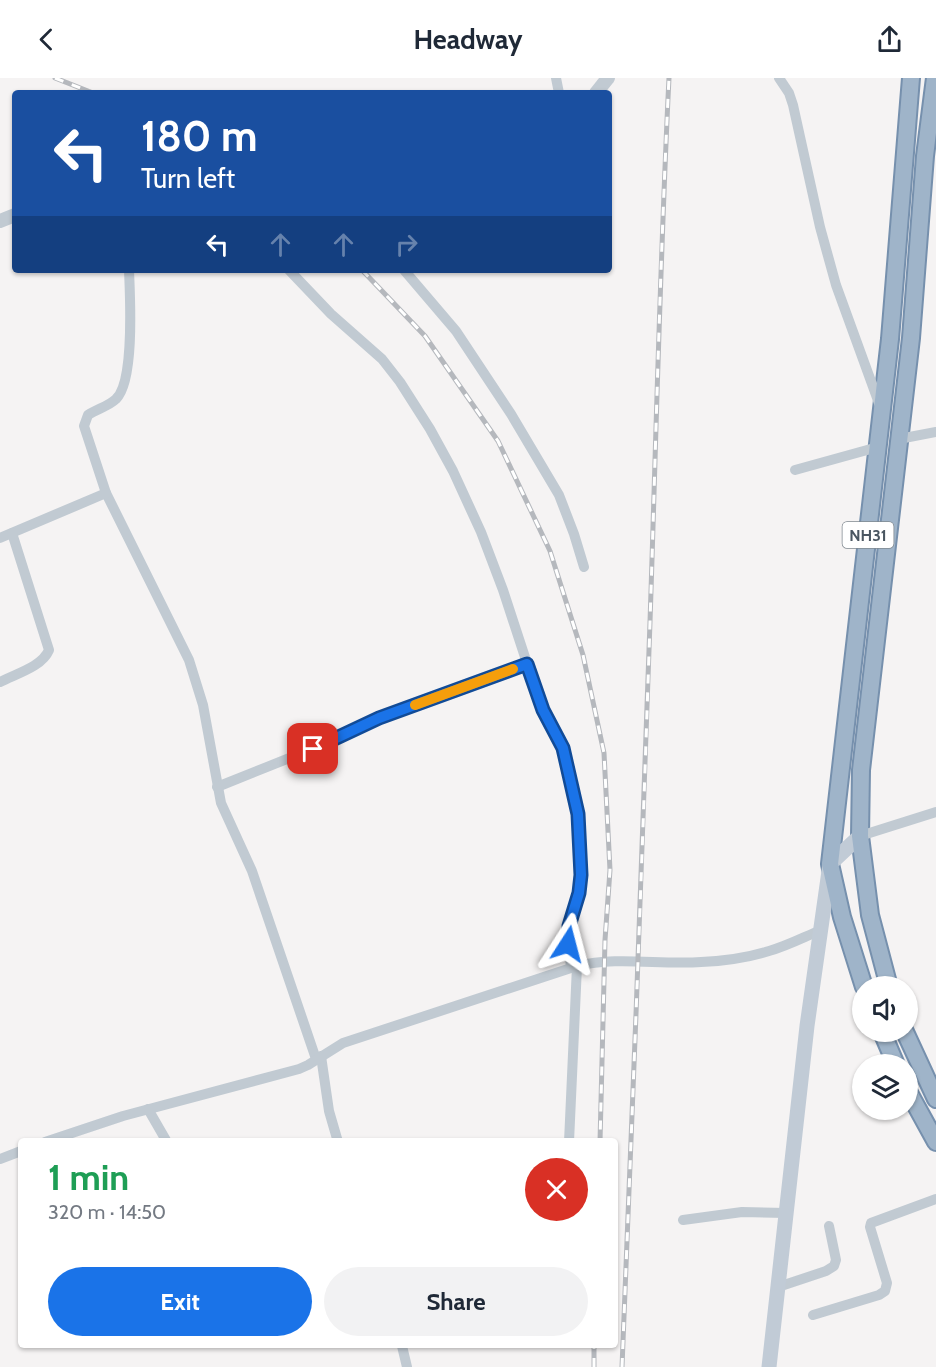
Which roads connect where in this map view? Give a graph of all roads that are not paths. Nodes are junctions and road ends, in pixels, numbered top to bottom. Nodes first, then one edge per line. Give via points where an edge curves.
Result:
1 (608, 78) edge
2 (779, 78) edge
3 (911, 78) edge
4 (935, 78) edge
5 (598, 90) edge
6 (129, 273) edge
7 (291, 273) edge
8 (407, 273) edge
9 (882, 410) junction
10 (936, 432) edge
11 (899, 439) junction
12 (878, 447) junction
13 (795, 471) dead end
14 (106, 493) junction
15 (12, 533) junction
16 (0, 538) edge
17 (584, 567) dead end
18 (527, 664) junction
19 (0, 682) edge
20 (217, 787) junction
21 (936, 812) edge
22 (860, 836) junction
23 (830, 864) junction
24 (820, 930) junction
25 (574, 967) junction
26 (861, 976) edge
27 (886, 976) edge
28 (910, 1042) edge
29 (318, 1058) junction
30 (936, 1099) edge
31 (148, 1109) junction
32 (918, 1109) edge
33 (57, 1138) edge
34 (165, 1138) edge
35 (337, 1138) edge
36 (569, 1138) edge
37 (936, 1142) edge
38 (18, 1152) edge
39 (0, 1159) edge
40 (936, 1199) edge
41 (786, 1213) junction
42 (682, 1220) dead end
43 (829, 1226) dead end
44 (778, 1287) junction
45 (813, 1315) dead end
46 (402, 1348) edge
47 (407, 1367) edge
48 (770, 1367) edge

1 - 5 street
2 - 9 street via 793,105 836,285
3 - 9 highway, NH31
4 - 11 highway, NH31
6 - 14 street via 130,344 123,387 117,398 91,413 84,426
7 - 18 street via 390,368 430,429 481,532
8 - 17 street via 456,331 511,414 559,495
9 - 12 highway, NH31
10 - 11 street
11 - 22 highway, NH31 via 861,770
12 - 13 street
12 - 23 highway, NH31
14 - 15 street
14 - 20 street via 189,660 202,705
15 - 16 street
15 - 19 street via 49,650 37,663
18 - 20 street via 379,718
18 - 25 street via 543,710 563,748 578,814 581,875 568,935
20 - 29 street via 252,871
21 - 22 street
22 - 23 main road
22 - 27 highway, NH31 via 870,915
23 - 24 main road
23 - 26 highway, NH31
24 - 25 street via 770,951 732,959 699,963 624,960
24 - 41 main road
25 - 29 street via 343,1043
25 - 36 street
28 - 30 highway
29 - 31 street via 299,1068
29 - 35 street
31 - 33 street
31 - 34 street
32 - 37 highway
38 - 39 street
40 - 45 street via 871,1223 887,1283 885,1291
41 - 42 street via 742,1212
41 - 44 main road
43 - 44 street via 834,1266
44 - 48 main road
46 - 47 street

